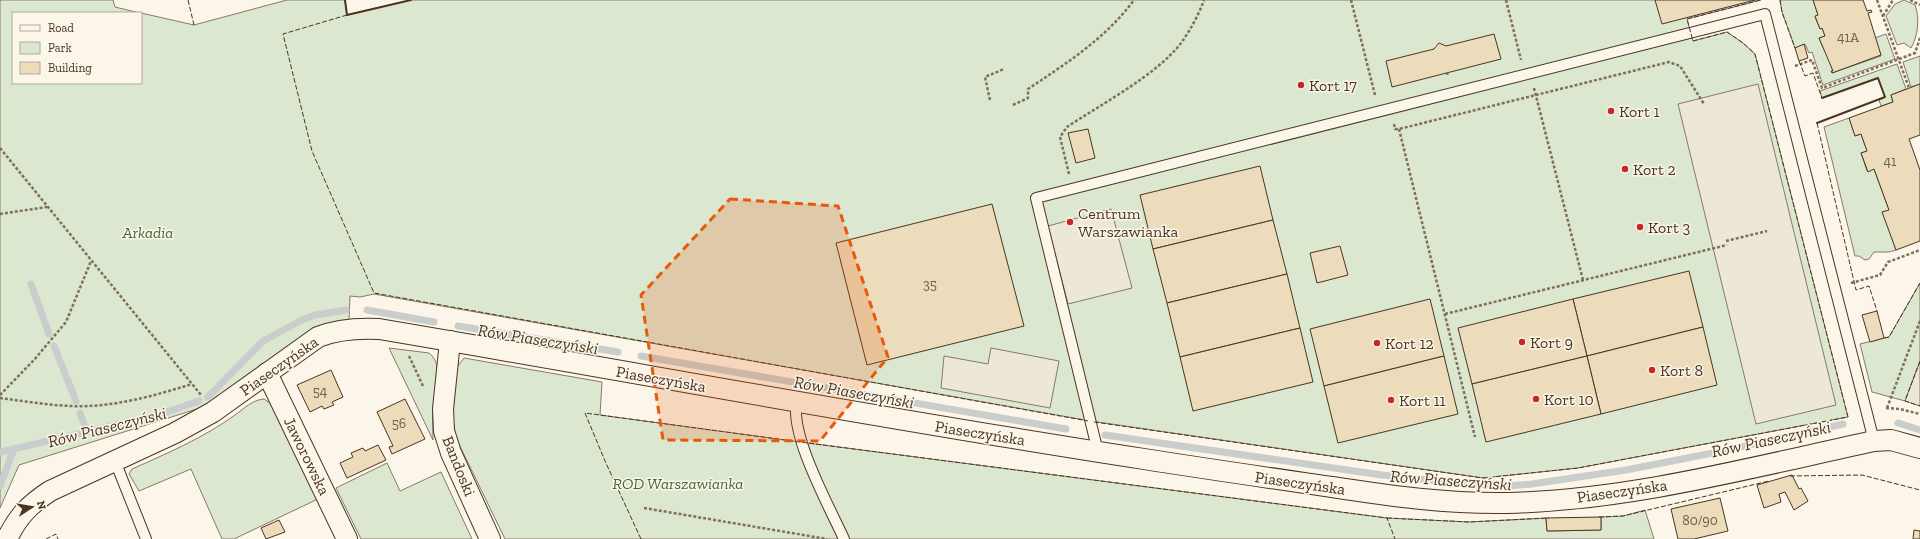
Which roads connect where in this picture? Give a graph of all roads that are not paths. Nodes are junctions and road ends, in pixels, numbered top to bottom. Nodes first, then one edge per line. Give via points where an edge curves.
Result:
1 (450, 341) junction
2 (267, 373) junction
3 (797, 402) junction
4 (1874, 441) junction
5 (1920, 448) edge
6 (1098, 452) junction
7 (115, 460) junction
8 (7, 539) edge
9 (146, 539) edge
10 (347, 539) edge
11 (490, 539) edge
12 (844, 539) edge

1 - 2 street, Piaseczyńska via 379,329 347,329 318,337
1 - 3 street, Piaseczyńska
1 - 11 street, Bandoski via 443,409 444,431
2 - 7 street, Piaseczyńska via 213,412 175,433
2 - 10 street, Jaworowska
3 - 6 street, Piaseczyńska
3 - 12 lane via 795,411 800,442
4 - 5 street, Piaseczyńska via 1890,440
4 - 6 street, Piaseczyńska via 1679,483 1594,496 1508,503 1460,503 1420,499
4 - 6 lane via 1765,14 1036,198
7 - 8 street, Piaseczyńska via 32,502 15,522
7 - 9 lane

